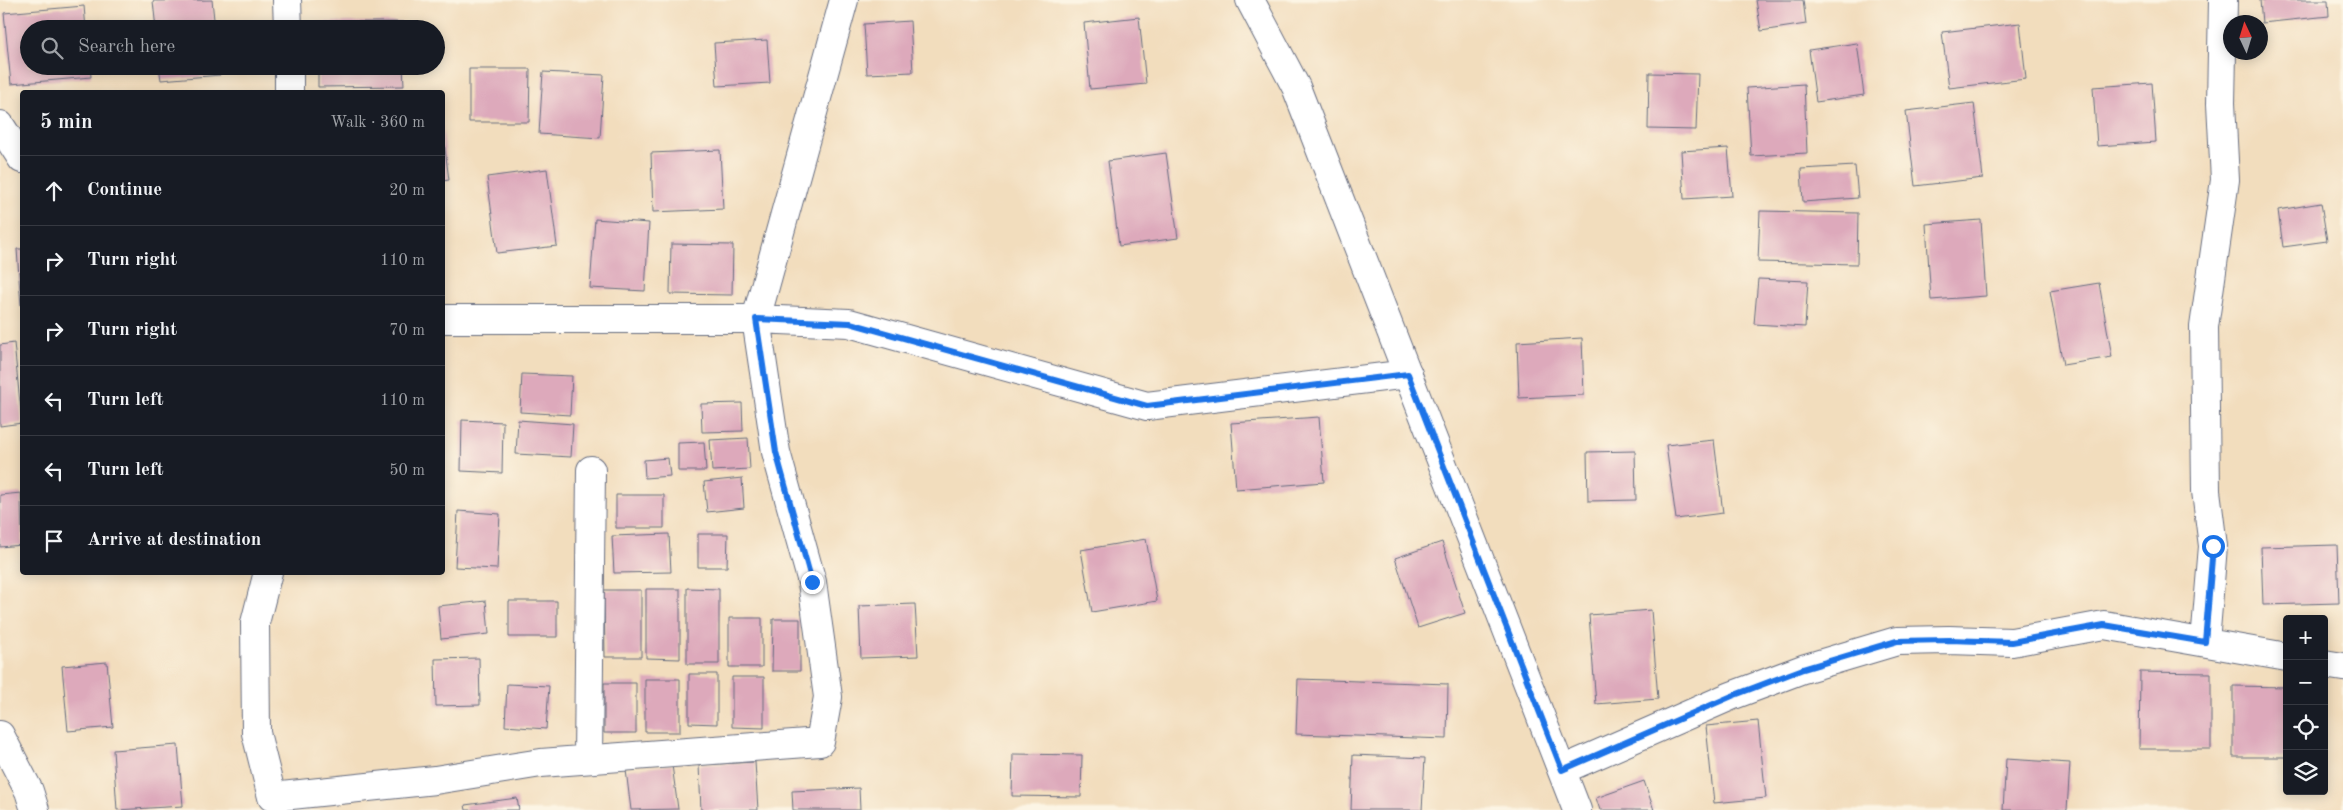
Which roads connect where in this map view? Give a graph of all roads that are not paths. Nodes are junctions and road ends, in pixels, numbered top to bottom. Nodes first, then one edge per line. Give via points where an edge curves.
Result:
1 (287, 0) edge
2 (844, 0) edge
3 (1250, 0) edge
4 (2223, 0) edge
5 (288, 20) edge
6 (289, 75) edge
7 (289, 90) edge
8 (0, 125) edge
9 (20, 156) edge
10 (445, 318) edge
11 (756, 319) junction
12 (1408, 374) junction
13 (591, 470) dead end
14 (267, 575) edge
15 (2205, 642) junction
16 (2283, 656) edge
17 (2328, 665) edge
18 (2343, 667) edge
19 (0, 736) edge
20 (588, 760) junction
21 (1562, 770) junction
22 (35, 810) edge
23 (1577, 810) edge

1 - 5 street
2 - 11 street
3 - 12 street via 1296,87
4 - 15 street via 2221,103 2225,180 2204,327 2206,491 2213,546
6 - 7 street
8 - 9 street
10 - 11 street
11 - 12 street via 850,323 1147,406
11 - 20 street via 776,452 812,582 828,697 820,742
12 - 21 street
13 - 20 street
14 - 20 street via 255,622 256,733 272,796 436,780 542,763
15 - 16 street
15 - 21 street via 2104,625 2012,642 1897,641 1803,669 1732,696
17 - 18 street
19 - 22 street via 29,791
21 - 23 street

